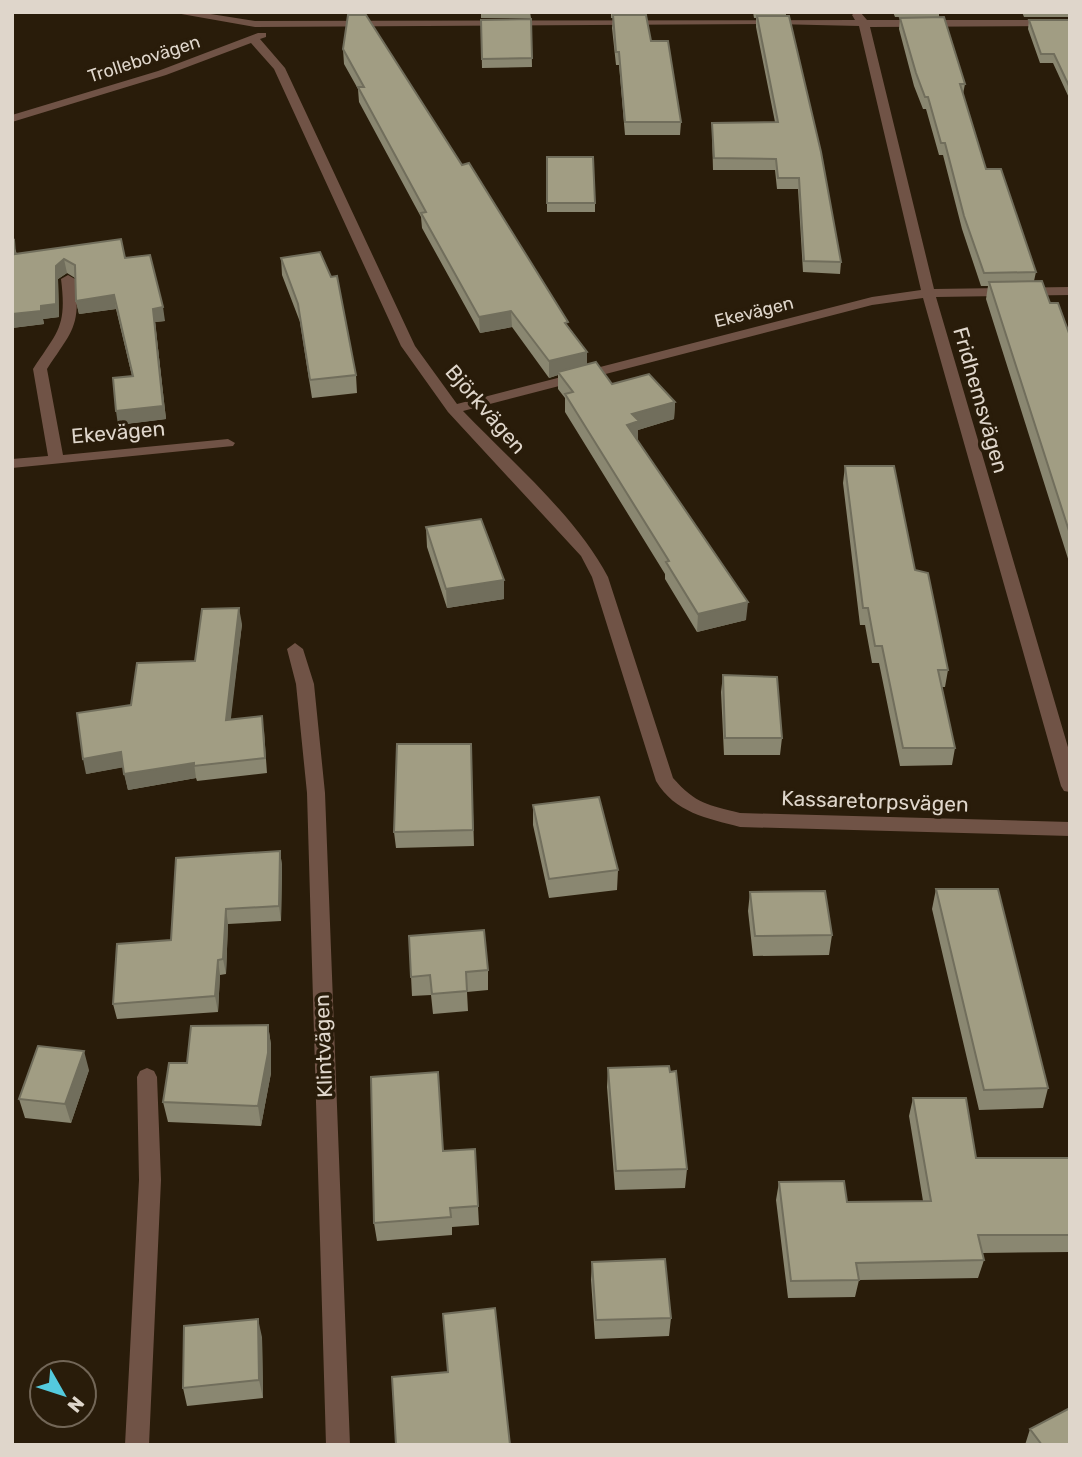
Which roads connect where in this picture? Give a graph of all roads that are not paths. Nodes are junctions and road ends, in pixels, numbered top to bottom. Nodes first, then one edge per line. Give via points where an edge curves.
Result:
1 (175, 12) edge
2 (292, 12) edge
3 (860, 18) edge
4 (1070, 23) edge
5 (284, 24) junction
6 (254, 39) junction
7 (12, 119) edge
8 (68, 279) edge
9 (1070, 291) edge
10 (928, 293) junction
11 (453, 409) junction
12 (228, 443) dead end
13 (56, 459) junction
14 (12, 464) edge
15 (295, 649) dead end
16 (1070, 786) edge
17 (683, 801) joint
18 (1070, 829) edge
19 (147, 1077) dead end
20 (137, 1445) edge
21 (338, 1445) edge

1 - 5 street via 233,23
2 - 5 street
3 - 4 street
3 - 5 street
3 - 10 street, Fridhemsvägen
5 - 6 street, Trollebovägen
6 - 7 street, Trollebovägen
6 - 11 street, Björkvägen via 278,68 408,346
8 - 13 street via 72,321 40,369
9 - 10 street, Ekevägen
10 - 11 street, Ekevägen via 872,301
10 - 16 street, Fridhemsvägen
11 - 17 street, Björkvägen via 588,554 624,647 665,781
12 - 13 street, Ekevägen
13 - 14 street, Ekevägen
15 - 21 street, Klintvägen via 305,684 316,793
17 - 18 street, Kassaretorpsvägen via 740,820
19 - 20 street via 150,1180

